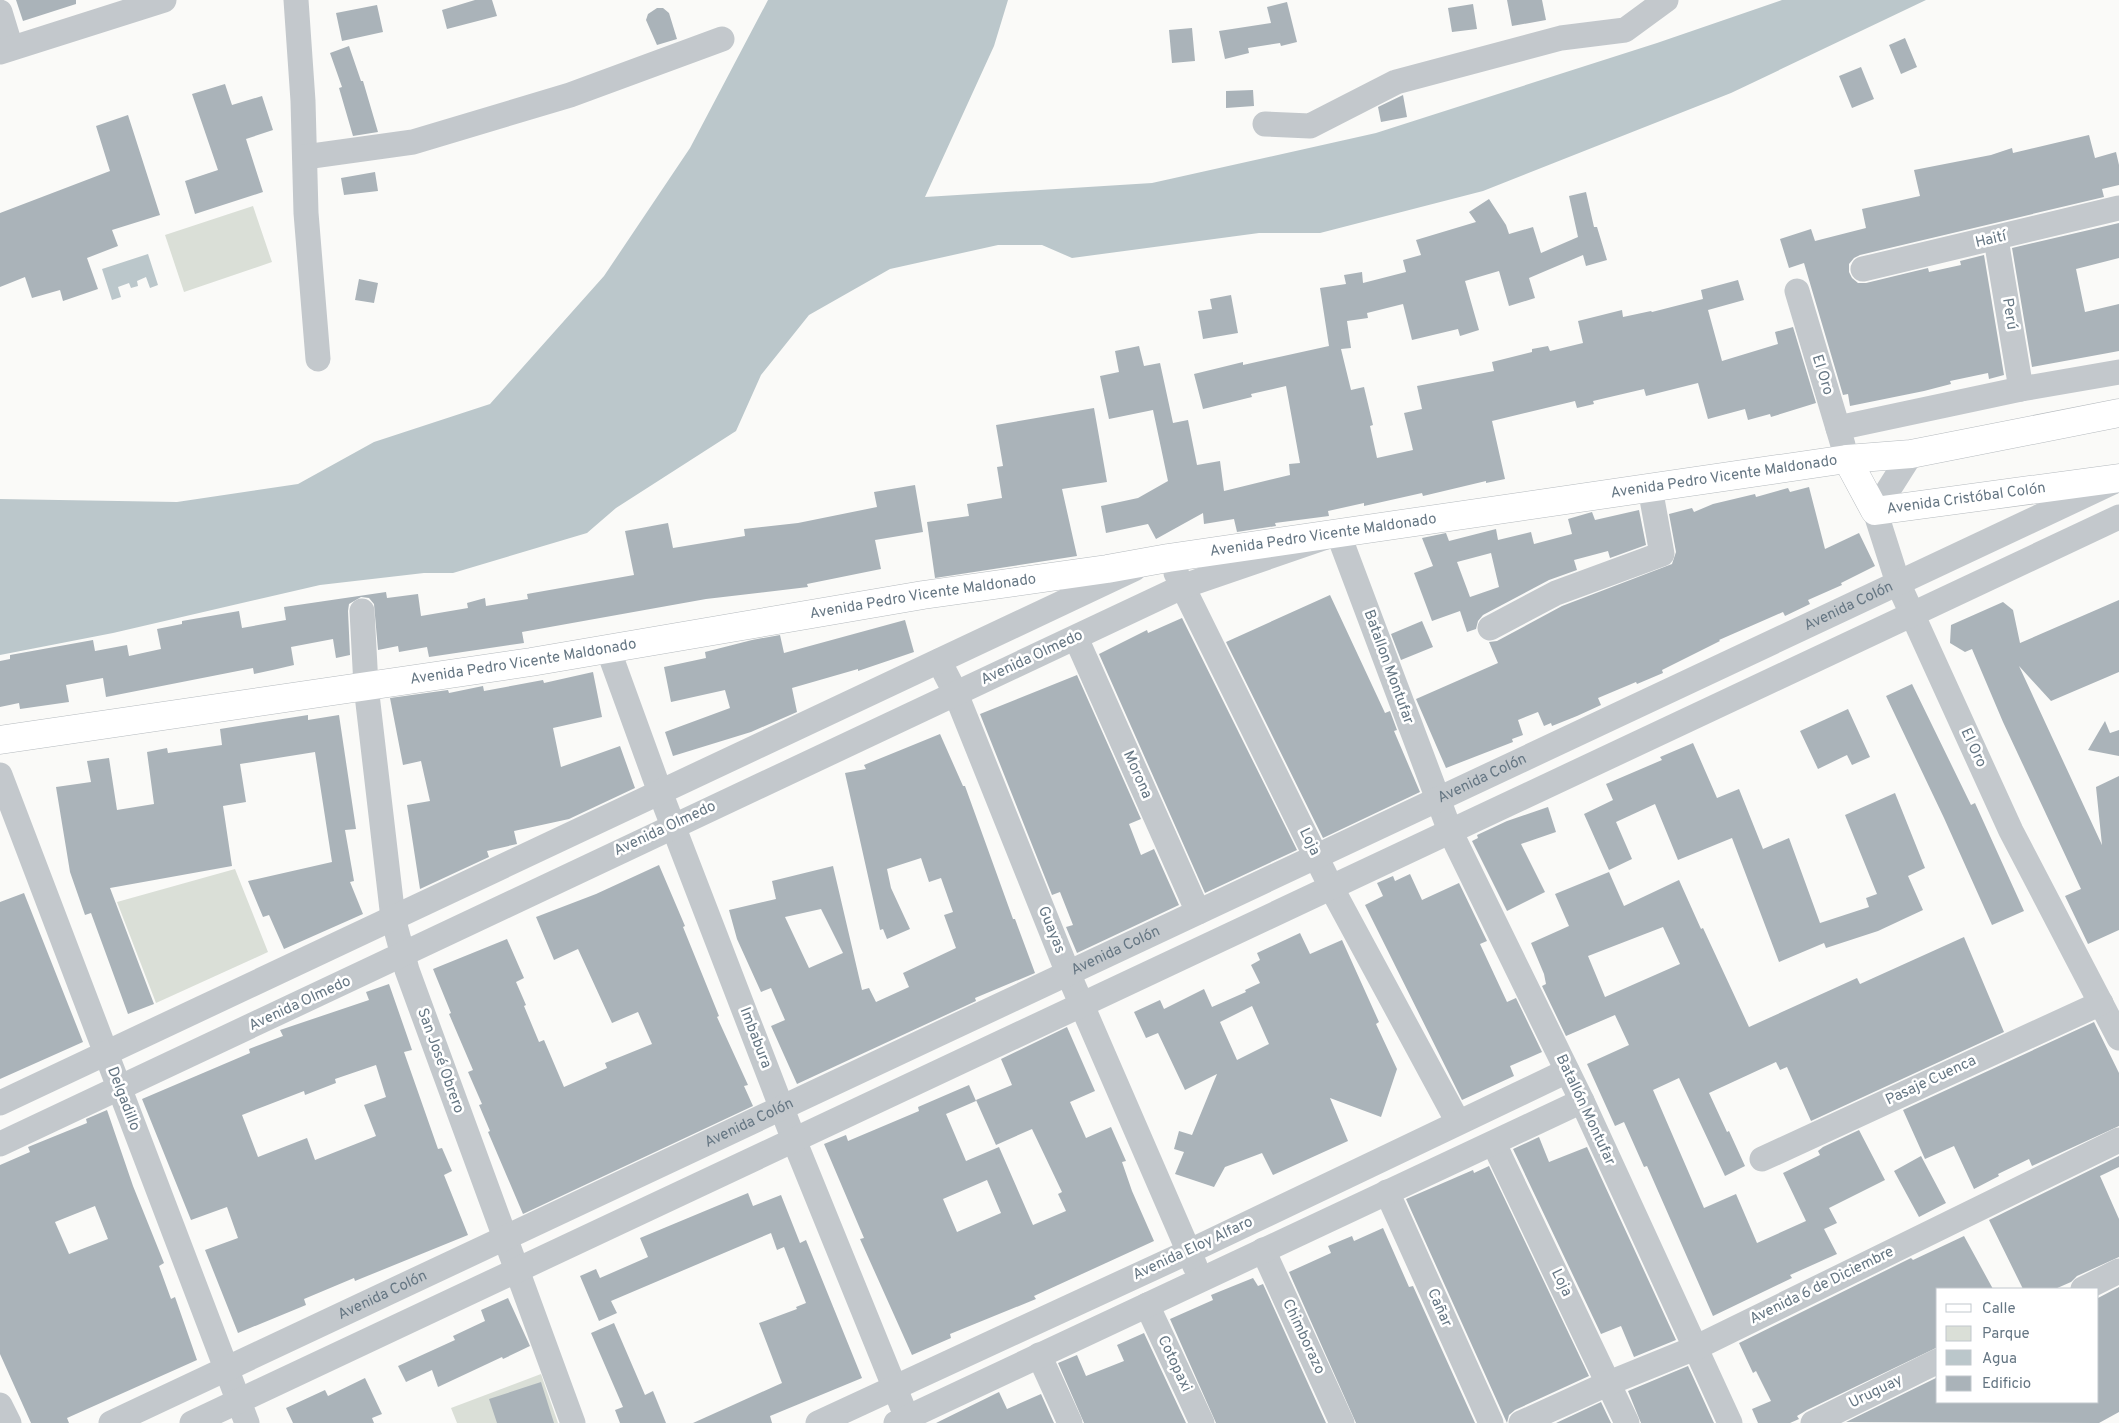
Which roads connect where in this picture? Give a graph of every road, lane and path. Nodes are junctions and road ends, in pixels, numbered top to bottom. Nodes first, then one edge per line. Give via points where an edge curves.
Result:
1 (164, 0) edge
2 (296, 0) edge
3 (1666, 0) edge
4 (0, 12) edge
5 (722, 39) dead end
6 (6, 50) edge
7 (1265, 124) dead end
8 (305, 157) junction
9 (2119, 208) edge
10 (1996, 239) junction
11 (1863, 269) dead end
12 (1797, 291) dead end
13 (318, 359) dead end
14 (2119, 372) edge
15 (2021, 389) junction
16 (2119, 414) edge
17 (1838, 428) junction
18 (1911, 454) junction
19 (1847, 459) junction
20 (2119, 479) edge
21 (1650, 488) junction
22 (1875, 511) junction
23 (2119, 517) edge
24 (1338, 533) junction
25 (1159, 560) junction
26 (1898, 583) junction
27 (1184, 586) junction
28 (362, 610) dead end
29 (1912, 614) junction
30 (1490, 628) dead end
31 (1076, 638) junction
32 (608, 649) junction
33 (939, 661) junction
34 (366, 686) junction
35 (956, 694) junction
36 (0, 740) edge
37 (0, 776) edge
38 (660, 792) junction
39 (1437, 800) junction
40 (674, 825) junction
41 (1450, 831) junction
42 (10, 834) edge
43 (1316, 857) junction
44 (1330, 888) junction
45 (1198, 912) junction
46 (393, 918) junction
47 (403, 956) junction
48 (1068, 973) junction
49 (2101, 1003) junction
50 (1082, 1004) junction
51 (2119, 1038) edge
52 (106, 1054) junction
53 (1567, 1070) junction
54 (119, 1088) junction
55 (1582, 1101) junction
56 (0, 1103) edge
57 (782, 1108) junction
58 (1458, 1122) junction
59 (794, 1140) junction
60 (2119, 1140) edge
61 (0, 1144) edge
62 (1494, 1144) junction
63 (1762, 1159) dead end
64 (1388, 1192) junction
65 (504, 1238) junction
66 (1263, 1250) junction
67 (1188, 1252) junction
68 (516, 1270) junction
69 (2119, 1271) edge
70 (1201, 1280) junction
71 (2085, 1288) edge
72 (1147, 1305) junction
73 (1694, 1348) junction
74 (1039, 1355) junction
75 (1936, 1362) edge
76 (226, 1369) junction
77 (1608, 1383) junction
78 (895, 1387) junction
79 (0, 1405) edge
80 (242, 1412) edge
81 (904, 1421) edge
82 (9, 1423) edge
83 (111, 1423) edge
84 (192, 1423) edge
85 (572, 1423) edge
86 (818, 1423) edge
87 (1070, 1423) edge
88 (1202, 1423) edge
89 (1342, 1423) edge
90 (1491, 1423) edge
91 (1522, 1423) edge
92 (1627, 1423) edge
93 (1730, 1423) edge
94 (1813, 1423) edge

1 - 6 street
2 - 8 street
3 - 7 street via 1625,30 1561,38 1396,82 1310,126
4 - 6 street
5 - 8 street via 570,95 413,142
8 - 13 street via 306,214
9 - 10 street, Haití
10 - 11 street, Haití
10 - 15 street, Perú
12 - 17 street, El Oro
14 - 15 street
15 - 17 street
16 - 18 main road
17 - 19 street, El Oro
18 - 19 main road
18 - 22 street
19 - 21 main road, Avenida Pedro Vicente Maldonado
19 - 22 main road, Avenida Cristóbal Colón
20 - 22 main road, Avenida Cristóbal Colón
20 - 26 street, Avenida Colón
21 - 24 main road, Avenida Pedro Vicente Maldonado
21 - 30 street via 1662,554 1556,594
22 - 26 street, El Oro
23 - 29 street
24 - 25 main road, Avenida Pedro Vicente Maldonado
24 - 27 street, Avenida Olmedo
24 - 39 street, Batallon Montufar
25 - 27 street, Loja
25 - 32 main road, Avenida Pedro Vicente Maldonado via 923,595
25 - 33 street
26 - 29 street, El Oro
26 - 39 street, Avenida Colón
27 - 31 street, Avenida Olmedo
27 - 43 street, Loja
28 - 34 street, San José Obrero
29 - 41 street
29 - 49 street, El Oro via 2011,831
31 - 35 street, Avenida Olmedo
31 - 45 street, Morona
32 - 34 main road, Avenida Pedro Vicente Maldonado
32 - 38 street, Imbabura
33 - 35 street, Guayas
33 - 38 street
34 - 36 main road, Avenida Pedro Vicente Maldonado
34 - 46 street, San José Obrero
35 - 40 street, Avenida Olmedo
35 - 48 street, Guayas
37 - 42 street, Delgadillo
38 - 40 street, Imbabura
38 - 46 street
39 - 41 street, Batallón Montufar
39 - 43 street, Avenida Colón
40 - 47 street, Avenida Olmedo
40 - 57 street, Imbabura
41 - 44 street
41 - 53 street, Batallón Montufar
42 - 52 street, Delgadillo
43 - 44 street, Loja
43 - 45 street, Avenida Colón
44 - 50 street
44 - 58 street, Loja
45 - 48 street, Avenida Colón
46 - 47 street, San José Obrero
46 - 52 street
47 - 54 street, Avenida Olmedo
47 - 65 street, San José Obrero
48 - 50 street, Guayas
48 - 57 street, Avenida Colón
49 - 51 street, El Oro
49 - 63 street, Pasaje Cuenca
50 - 59 street
50 - 67 street, Guayas
52 - 54 street, Delgadillo
52 - 56 street
53 - 55 street, Batallón Montufar
53 - 58 street, Avenida Eloy Alfaro
54 - 61 street, Avenida Olmedo
54 - 76 street, Delgadillo
55 - 62 street, Avenida Eloy Alfaro
55 - 73 street, Batallón Montufar
57 - 59 street, Imbabura
57 - 65 street, Avenida Colón
58 - 67 street, Avenida Eloy Alfaro
59 - 68 street
59 - 78 street, Imbabura
60 - 73 street, Avenida 6 de Diciembre
62 - 64 street, Avenida Eloy Alfaro
62 - 77 street, Loja
64 - 66 street, Avenida Eloy Alfaro
64 - 90 street, Cañar
65 - 68 street, San José Obrero
65 - 76 street, Avenida Colón
66 - 70 street, Avenida Eloy Alfaro
66 - 89 street, Chimborazo
67 - 70 street, Guayas
67 - 78 street, Avenida Eloy Alfaro
68 - 80 street
68 - 85 street, San José Obrero
69 - 71 street
70 - 72 street, Avenida Eloy Alfaro
72 - 74 street, Avenida Eloy Alfaro
72 - 88 street, Cotopaxi
73 - 77 street, Avenida 6 de Diciembre
73 - 93 street, Batallón Montufar
74 - 81 street, Avenida Eloy Alfaro
74 - 87 street
75 - 94 street, Uruguay
76 - 80 street, Delgadillo
76 - 83 street, Avenida Colón
77 - 91 street, Avenida 6 de Diciembre
77 - 92 street, Loja
78 - 81 street, Imbabura
78 - 86 street, Avenida Eloy Alfaro
79 - 82 street
80 - 84 street

